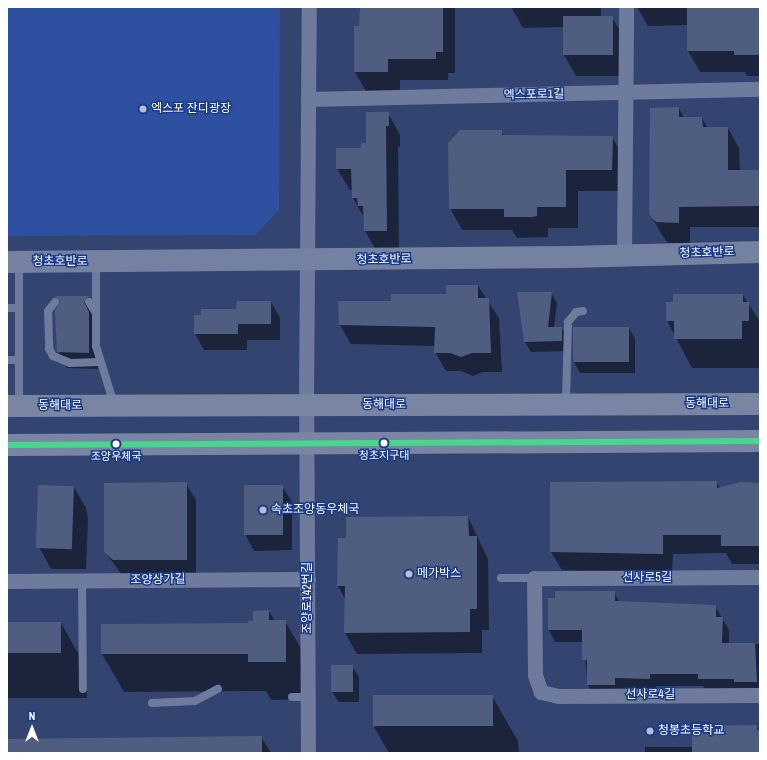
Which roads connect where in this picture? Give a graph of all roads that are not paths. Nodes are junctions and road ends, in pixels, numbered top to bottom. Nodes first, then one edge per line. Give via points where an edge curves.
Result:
1 (309, 7) edge
2 (626, 7) edge
3 (760, 89) edge
4 (625, 93) junction
5 (308, 99) junction
6 (760, 252) edge
7 (624, 256) junction
8 (307, 261) junction
9 (13, 262) edge
10 (96, 262) junction
11 (55, 302) dead end
12 (89, 302) dead end
13 (7, 308) edge
14 (18, 308) junction
15 (583, 310) dead end
16 (96, 314) junction
17 (7, 360) edge
18 (19, 360) junction
19 (100, 362) junction
20 (566, 404) junction
21 (760, 404) edge
22 (306, 405) junction
23 (13, 406) edge
24 (115, 406) junction
25 (760, 441) edge
26 (307, 442) junction
27 (7, 445) edge
28 (760, 577) edge
29 (501, 578) dead end
30 (534, 578) junction
31 (308, 579) junction
32 (82, 581) junction
33 (7, 582) edge
34 (83, 689) dead end
35 (218, 690) dead end
36 (760, 695) edge
37 (292, 697) dead end
38 (308, 697) junction
39 (152, 703) dead end
40 (308, 753) edge

1 - 5 street, 조양로142번길
2 - 4 street
3 - 4 street, 엑스포로1길
4 - 5 street, 엑스포로1길
4 - 7 street
5 - 8 street, 조양로142번길
6 - 7 street, 청초호반로
7 - 8 street, 청초호반로
8 - 10 street, 청초호반로
8 - 22 street, 조양로142번길
9 - 10 street, 청초호반로
9 - 14 lane
10 - 16 lane
11 - 19 lane via 48,311 49,349 52,356 70,363
12 - 16 lane
13 - 14 lane
14 - 18 lane
15 - 20 lane via 576,312 568,322
16 - 19 lane via 96,346
17 - 18 lane
18 - 23 lane
19 - 24 lane
20 - 21 main road, 동해대로
20 - 22 main road, 동해대로
22 - 24 main road, 동해대로
22 - 26 street, 조양로142번길
23 - 24 main road, 동해대로
25 - 26 main road
26 - 27 main road
26 - 31 street, 조양로142번길
28 - 30 street, 선사로5길
29 - 30 lane
30 - 36 street, 선사로4길 via 535,675 541,692 559,696
31 - 32 street, 조양상가길
31 - 38 street, 조양로142번길
32 - 33 street, 조양상가길
32 - 34 lane
35 - 39 lane via 195,701
37 - 38 lane
38 - 40 street, 조양로142번길

